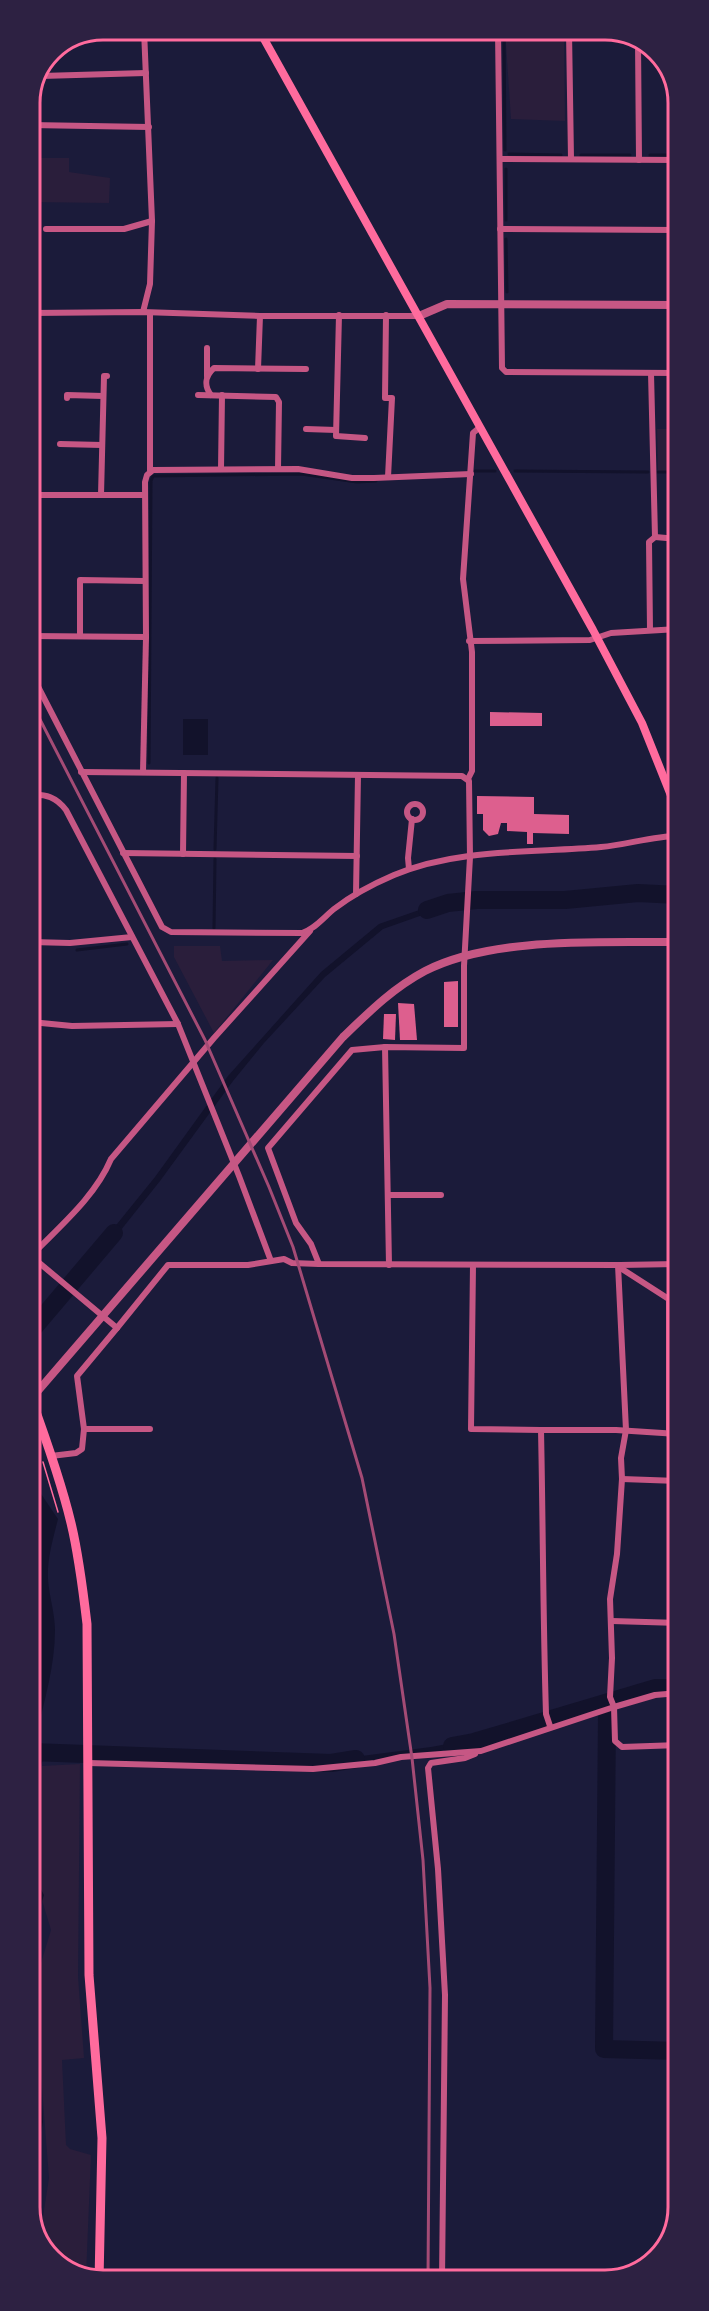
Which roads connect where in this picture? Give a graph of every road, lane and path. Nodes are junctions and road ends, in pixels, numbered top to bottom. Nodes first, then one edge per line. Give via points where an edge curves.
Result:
1 (144, 40) edge
2 (265, 40) edge
3 (498, 41) edge
4 (569, 41) edge
5 (638, 49) edge
6 (146, 73) junction
7 (47, 76) edge
8 (40, 125) edge
9 (149, 127) junction
10 (500, 159) junction
11 (571, 159) junction
12 (639, 160) junction
13 (668, 160) edge
14 (152, 221) junction
15 (46, 229) dead end
16 (500, 229) junction
17 (668, 230) edge
18 (502, 305) junction
19 (668, 305) edge
20 (146, 312) junction
21 (40, 313) edge
22 (339, 315) junction
23 (386, 315) junction
24 (419, 315) junction
25 (260, 316) junction
26 (207, 348) dead end
27 (258, 369) junction
28 (306, 369) dead end
29 (651, 373) junction
30 (668, 373) edge
31 (107, 376) dead end
32 (207, 377) junction
33 (198, 395) dead end
34 (211, 395) junction
35 (222, 395) junction
36 (103, 396) junction
37 (67, 398) dead end
38 (480, 427) junction
39 (306, 429) dead end
40 (336, 430) junction
41 (365, 438) dead end
42 (60, 444) dead end
43 (102, 445) junction
44 (278, 468) junction
45 (221, 469) junction
46 (150, 472) junction
47 (471, 474) junction
48 (388, 477) junction
49 (40, 495) edge
50 (101, 495) junction
51 (145, 495) junction
52 (655, 537) junction
53 (668, 538) edge
54 (145, 581) junction
55 (668, 629) edge
56 (650, 630) junction
57 (40, 636) edge
58 (80, 636) junction
59 (146, 637) junction
60 (596, 638) junction
61 (469, 641) junction
62 (40, 692) edge
63 (81, 772) junction
64 (142, 772) junction
65 (184, 773) junction
66 (358, 775) junction
67 (468, 779) junction
68 (668, 779) edge
69 (40, 795) edge
70 (412, 819) dead end
71 (668, 836) edge
72 (123, 853) junction
73 (183, 854) junction
74 (357, 856) junction
75 (469, 861) junction
76 (409, 869) junction
77 (356, 894) junction
78 (312, 928) junction
79 (132, 937) junction
80 (40, 942) edge
81 (668, 942) edge
82 (464, 956) junction
83 (40, 1023) edge
84 (178, 1024) junction
85 (385, 1047) junction
86 (389, 1195) junction
87 (441, 1195) dead end
88 (40, 1248) edge
89 (271, 1261) junction
90 (40, 1262) edge
91 (319, 1264) junction
92 (668, 1264) edge
93 (389, 1265) junction
94 (473, 1265) junction
95 (619, 1265) junction
96 (668, 1298) edge
97 (102, 1315) junction
98 (117, 1328) junction
99 (40, 1388) edge
100 (84, 1429) junction
101 (150, 1429) dead end
102 (541, 1430) junction
103 (626, 1430) junction
104 (40, 1433) edge
105 (668, 1434) edge
106 (46, 1456) junction
107 (622, 1479) junction
108 (668, 1481) edge
109 (59, 1516) dead end
110 (612, 1621) junction
111 (668, 1623) edge
112 (668, 1694) edge
113 (612, 1704) junction
114 (550, 1725) junction
115 (668, 1745) edge
116 (481, 1751) junction
117 (88, 1762) junction
118 (99, 2270) edge
119 (442, 2271) edge

1 - 6 street
2 - 24 main road
3 - 10 street
4 - 11 street
5 - 12 street
6 - 7 street
6 - 9 street
8 - 9 street
9 - 14 street
10 - 11 street
10 - 16 street
11 - 12 street
12 - 13 street
14 - 15 street via 124,229
14 - 20 street
16 - 17 street
16 - 18 street
18 - 19 street
18 - 24 street via 447,304
18 - 29 street via 502,368 506,372
20 - 21 street
20 - 25 street
20 - 46 street
22 - 23 street
22 - 25 street
22 - 40 street
23 - 24 street
23 - 48 street via 385,398 392,398
24 - 38 main road
25 - 27 street
26 - 32 street
27 - 28 street
27 - 32 street via 214,368
29 - 30 street
29 - 52 street
31 - 36 street
32 - 34 street
33 - 34 street
34 - 35 street
35 - 44 street via 278,398
35 - 45 street
36 - 37 street
36 - 43 street
38 - 47 street via 473,433
38 - 60 main road
39 - 40 street
40 - 41 street via 339,438
42 - 43 street
43 - 50 street
44 - 45 street
44 - 48 street via 352,478
45 - 46 street
46 - 51 street
47 - 48 street
47 - 61 street via 463,579
49 - 50 street
50 - 51 street
51 - 54 street
52 - 53 street
52 - 56 street via 649,542
54 - 58 street via 80,580
54 - 59 street
55 - 56 street
56 - 60 street
57 - 58 street
58 - 59 street
59 - 64 street
60 - 61 street
60 - 68 main road
61 - 67 street via 472,771
62 - 63 street
63 - 64 street
63 - 72 street
64 - 65 street
65 - 66 street
65 - 73 street
66 - 67 street
66 - 74 street
67 - 75 street
69 - 79 street via 48,795 61,804
70 - 76 street
71 - 75 street
72 - 73 street
72 - 78 street via 168,932 298,934
73 - 74 street
74 - 77 street
75 - 76 street via 439,861
75 - 82 street
76 - 77 street
77 - 78 street
78 - 88 street via 214,1038 111,1160 86,1199
79 - 80 street
79 - 84 street
81 - 82 street via 525,946
82 - 85 street via 464,1048
82 - 97 street via 425,971 384,997 343,1037
83 - 84 street
84 - 89 street
85 - 86 street
85 - 91 street via 352,1050 268,1148 296,1223 312,1245
86 - 87 street
86 - 93 street
89 - 91 street
89 - 98 street via 248,1265 168,1265
90 - 97 street
91 - 93 street
92 - 95 street
93 - 94 street
94 - 95 street
94 - 102 street via 471,1429
95 - 96 street
95 - 103 street
97 - 98 street
97 - 99 street
98 - 100 street via 77,1377
100 - 101 street
100 - 106 street via 82,1449
102 - 103 street
102 - 114 street via 543,1635 546,1714
103 - 105 street
103 - 107 street
104 - 106 main road
106 - 109 path
106 - 117 main road via 71,1523 81,1578 87,1624
107 - 108 street
107 - 110 street via 610,1593
110 - 111 street
110 - 113 street
112 - 113 street
113 - 114 street via 602,1711
113 - 115 street via 615,1741 622,1747
114 - 116 street
116 - 117 street via 313,1769
116 - 119 street via 465,1758 431,1763 428,1768 445,1995
117 - 118 main road via 89,1983 102,2138

